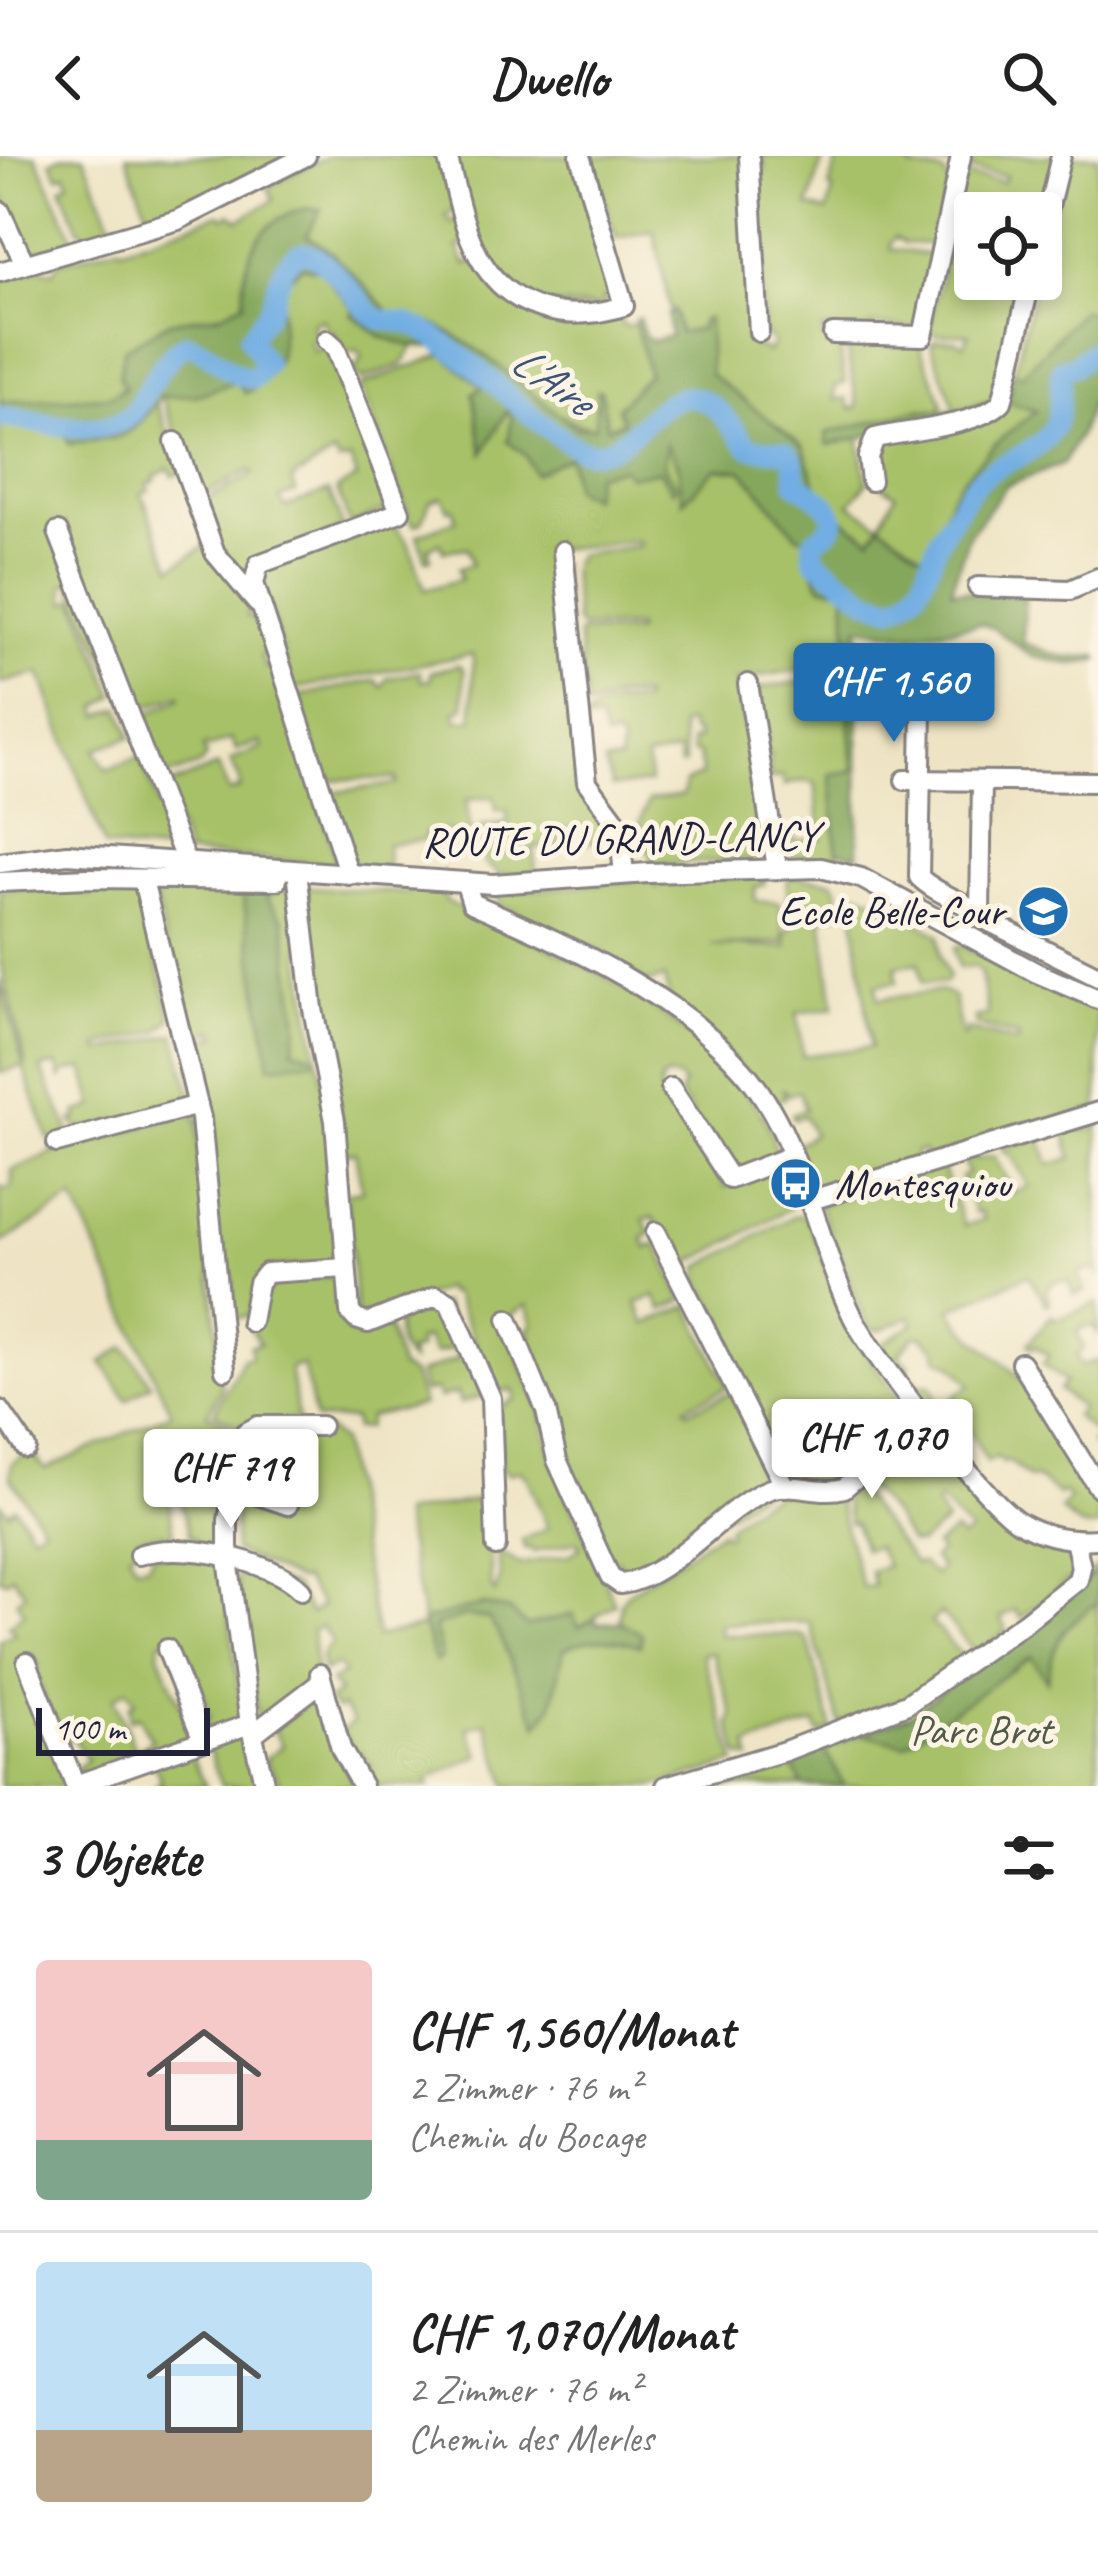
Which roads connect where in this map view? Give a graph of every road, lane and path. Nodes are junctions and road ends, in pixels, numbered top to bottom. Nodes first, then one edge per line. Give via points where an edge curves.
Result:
1 (306, 156) edge
2 (447, 156) edge
3 (580, 156) edge
4 (749, 156) edge
5 (961, 156) edge
6 (1061, 156) edge
7 (1052, 192) edge
8 (0, 211) edge
9 (25, 264) junction
10 (0, 272) edge
11 (1026, 300) edge
12 (759, 332) dead end
13 (833, 334) dead end
14 (327, 340) dead end
15 (175, 442) dead end
16 (871, 481) dead end
17 (58, 532) dead end
18 (563, 551) dead end
19 (1098, 578) edge
20 (978, 587) dead end
21 (261, 606) junction
22 (748, 683) dead end
23 (922, 710) dead end
24 (913, 780) junction
25 (982, 781) junction
26 (1098, 782) edge
27 (186, 862) junction
28 (0, 863) edge
29 (777, 868) junction
30 (624, 874) junction
31 (297, 875) junction
32 (349, 875) junction
33 (142, 880) junction
34 (0, 882) edge
35 (466, 884) junction
36 (978, 914) junction
37 (942, 924) junction
38 (987, 946) junction
39 (1098, 976) edge
40 (1098, 999) edge
41 (671, 1088) dead end
42 (198, 1106) junction
43 (1098, 1112) edge
44 (57, 1143) dead end
45 (791, 1156) junction
46 (808, 1201) junction
47 (656, 1232) dead end
48 (346, 1268) junction
49 (508, 1319) dead end
50 (251, 1322) dead end
51 (1021, 1363) dead end
52 (225, 1370) dead end
53 (0, 1409) edge
54 (927, 1418) junction
55 (322, 1426) dead end
56 (26, 1448) dead end
57 (785, 1486) junction
58 (234, 1487) junction
59 (1098, 1487) edge
60 (288, 1504) dead end
61 (1098, 1539) edge
62 (1075, 1540) junction
63 (496, 1546) dead end
64 (140, 1555) dead end
65 (228, 1558) junction
66 (302, 1590) dead end
67 (167, 1648) dead end
68 (27, 1662) dead end
69 (251, 1729) junction
70 (203, 1740) junction
71 (265, 1786) edge
72 (362, 1786) edge
73 (666, 1786) edge

1 - 9 street via 178,220
2 - 3 street via 485,267 521,301 566,315 623,306
4 - 12 street
5 - 13 street via 922,335
6 - 7 street
8 - 9 street
9 - 10 street
11 - 16 street via 997,408 875,438
14 - 21 street via 400,512 259,565
15 - 21 street via 215,553
17 - 27 street
18 - 30 street via 587,782 619,825
19 - 20 street via 1070,590
21 - 32 street
22 - 29 street
23 - 24 street
24 - 25 street
24 - 36 street via 919,877
25 - 26 street
25 - 36 street
27 - 28 street, ROUTE DU GRAND-LANCY via 67,854
27 - 31 street, ROUTE DU GRAND-LANCY
29 - 30 street, ROUTE DU GRAND-LANCY
29 - 37 street, ROUTE DU GRAND-LANCY via 853,874
30 - 35 street, ROUTE DU GRAND-LANCY
31 - 32 street, ROUTE DU GRAND-LANCY
31 - 33 street, ROUTE DU GRAND-LANCY
31 - 48 street via 334,1121
32 - 35 street, ROUTE DU GRAND-LANCY
33 - 34 street, ROUTE DU GRAND-LANCY
33 - 42 street
35 - 45 street via 472,903 610,969 711,1040 761,1093
36 - 37 street
36 - 38 street
36 - 39 street
37 - 38 street, ROUTE DU GRAND-LANCY
38 - 40 street, ROUTE DU GRAND-LANCY
41 - 45 street via 730,1179
42 - 44 street
42 - 52 street
43 - 46 street
45 - 46 street
46 - 54 street via 853,1317
47 - 57 street
48 - 50 street via 266,1274
48 - 63 street via 350,1312 360,1321 436,1296 449,1302 491,1398
49 - 57 street via 557,1460 615,1581 651,1572 763,1492
51 - 59 street
53 - 56 street
54 - 57 street via 844,1488
54 - 62 street via 1012,1518
55 - 58 street via 251,1428
58 - 60 street
58 - 65 street
61 - 62 street
62 - 73 street via 1078,1580 907,1704
64 - 65 street via 178,1548
65 - 66 street
65 - 69 street
67 - 70 street
68 - 70 street via 75,1785
69 - 70 street
69 - 71 street
69 - 72 street via 320,1679 341,1749

